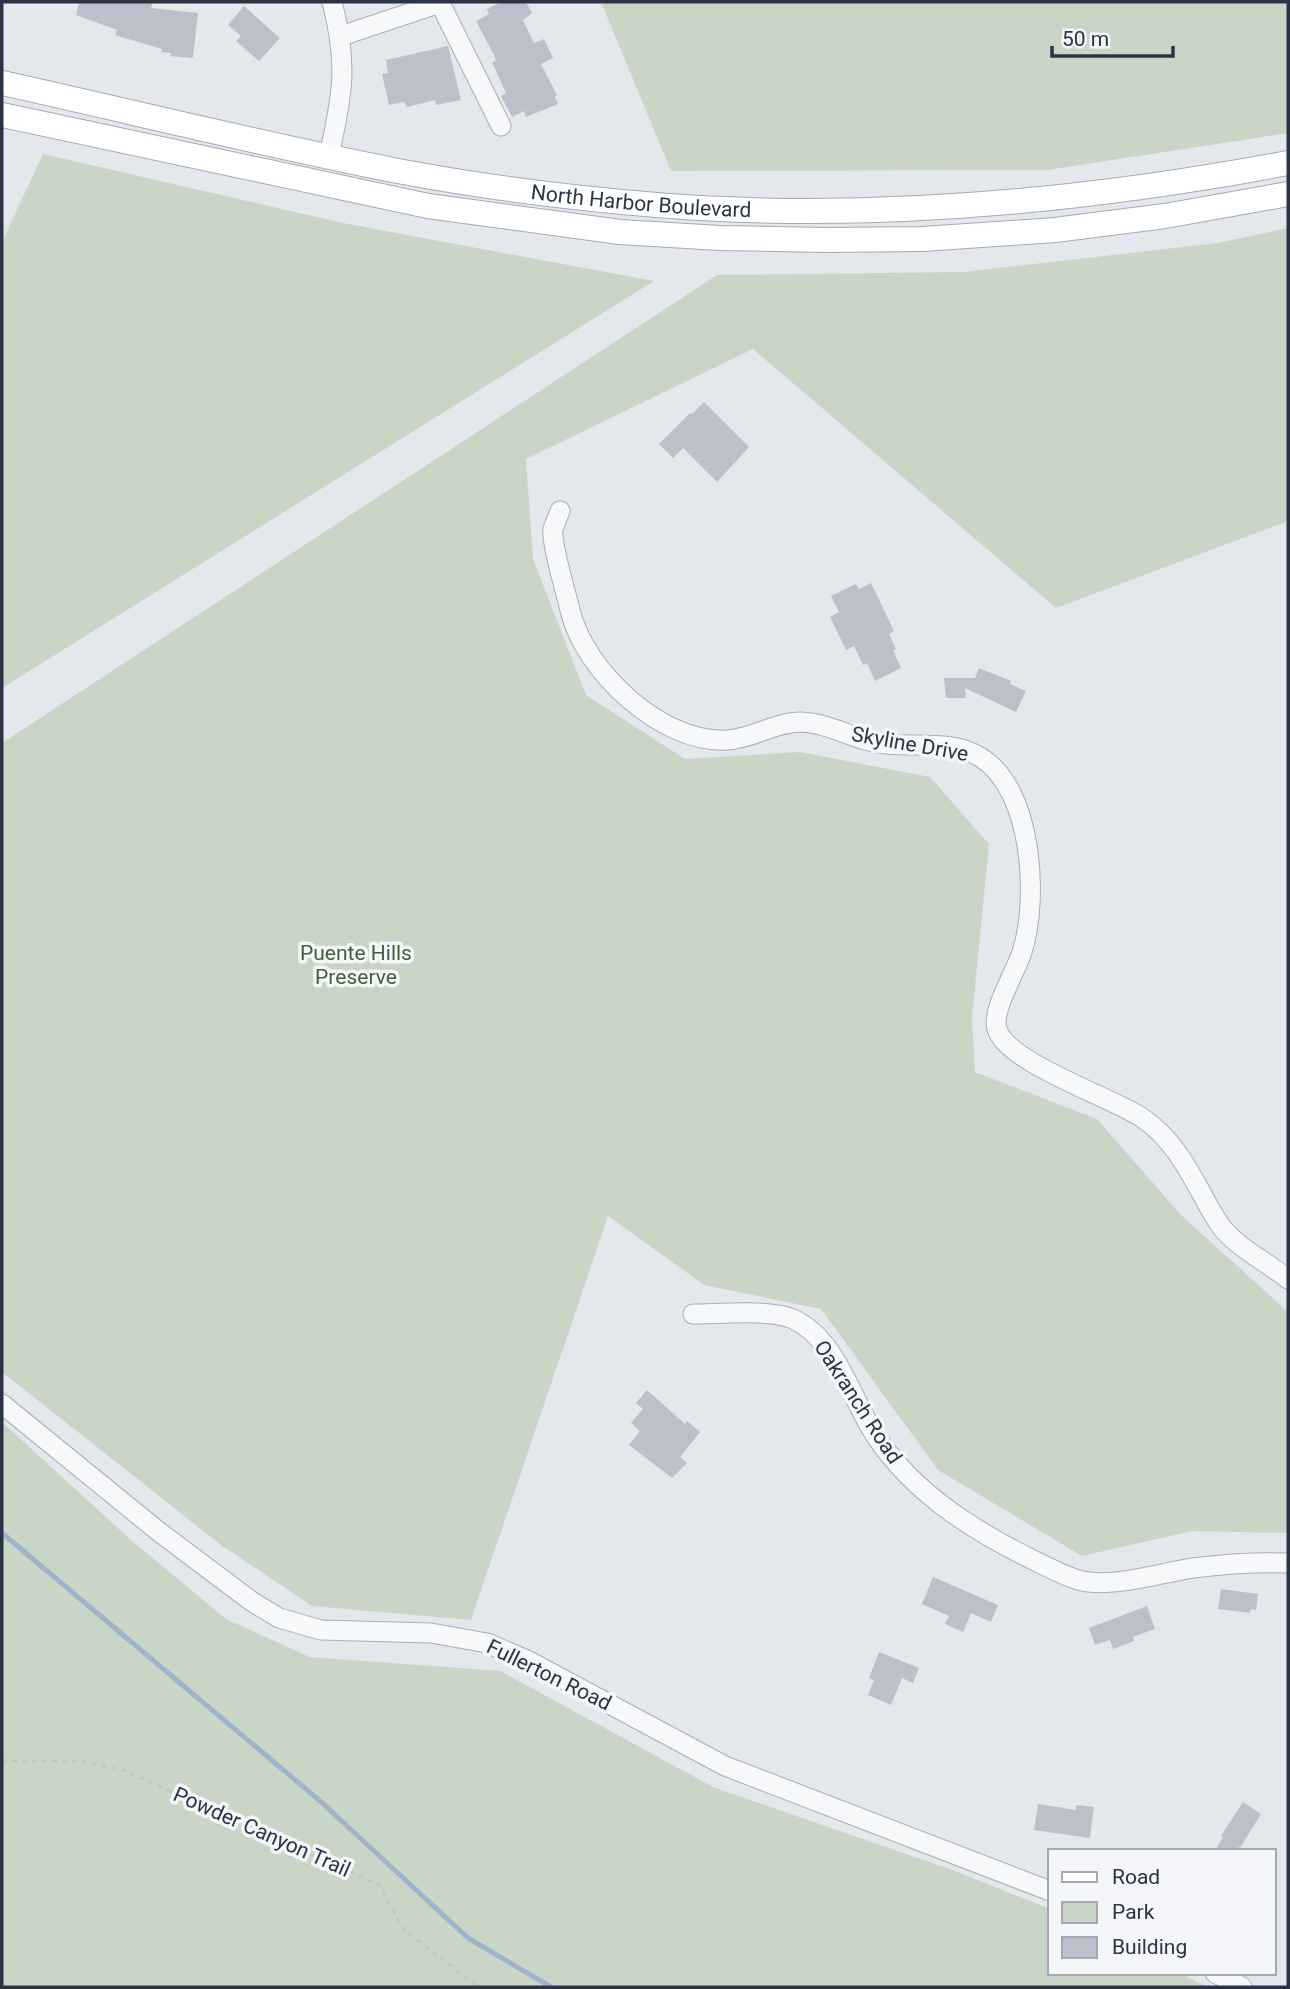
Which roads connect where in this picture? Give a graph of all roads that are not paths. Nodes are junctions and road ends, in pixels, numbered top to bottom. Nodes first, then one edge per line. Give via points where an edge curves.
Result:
1 (332, 2) edge
2 (440, 3) edge
3 (341, 36) junction
4 (2, 83) edge
5 (2, 115) edge
6 (501, 126) dead end
7 (329, 155) junction
8 (218, 162) junction
9 (1288, 163) edge
10 (1288, 194) edge
11 (560, 512) dead end
12 (1288, 1279) edge
13 (693, 1314) dead end
14 (2, 1404) edge
15 (1288, 1563) edge
16 (1048, 1890) edge
17 (1219, 1975) edge
18 (1242, 1987) edge

1 - 3 street
2 - 3 street
2 - 6 street
3 - 7 street via 342,85
4 - 7 main road, North Harbor Boulevard
5 - 8 main road, North Harbor Boulevard
7 - 8 main road via 299,168 240,153
7 - 9 main road, North Harbor Boulevard via 399,171 548,193 743,210 970,206 1095,194
8 - 10 main road, North Harbor Boulevard via 428,206 620,232 720,238 923,239 1055,230
11 - 12 street, Skyline Drive via 552,532 579,633 618,689 659,721 720,740 806,723 880,744 957,748 992,766 1019,811 1030,890 1027,937 996,1020 1001,1039 1021,1056 1121,1105 1163,1134 1224,1231
13 - 15 street, Oakranch Road via 783,1315 805,1326 828,1351 876,1437 915,1483 993,1539 1066,1575 1106,1583 1196,1568
14 - 16 street, Fullerton Road via 158,1531 279,1618 321,1630 442,1634 500,1647 725,1766
17 - 18 street

